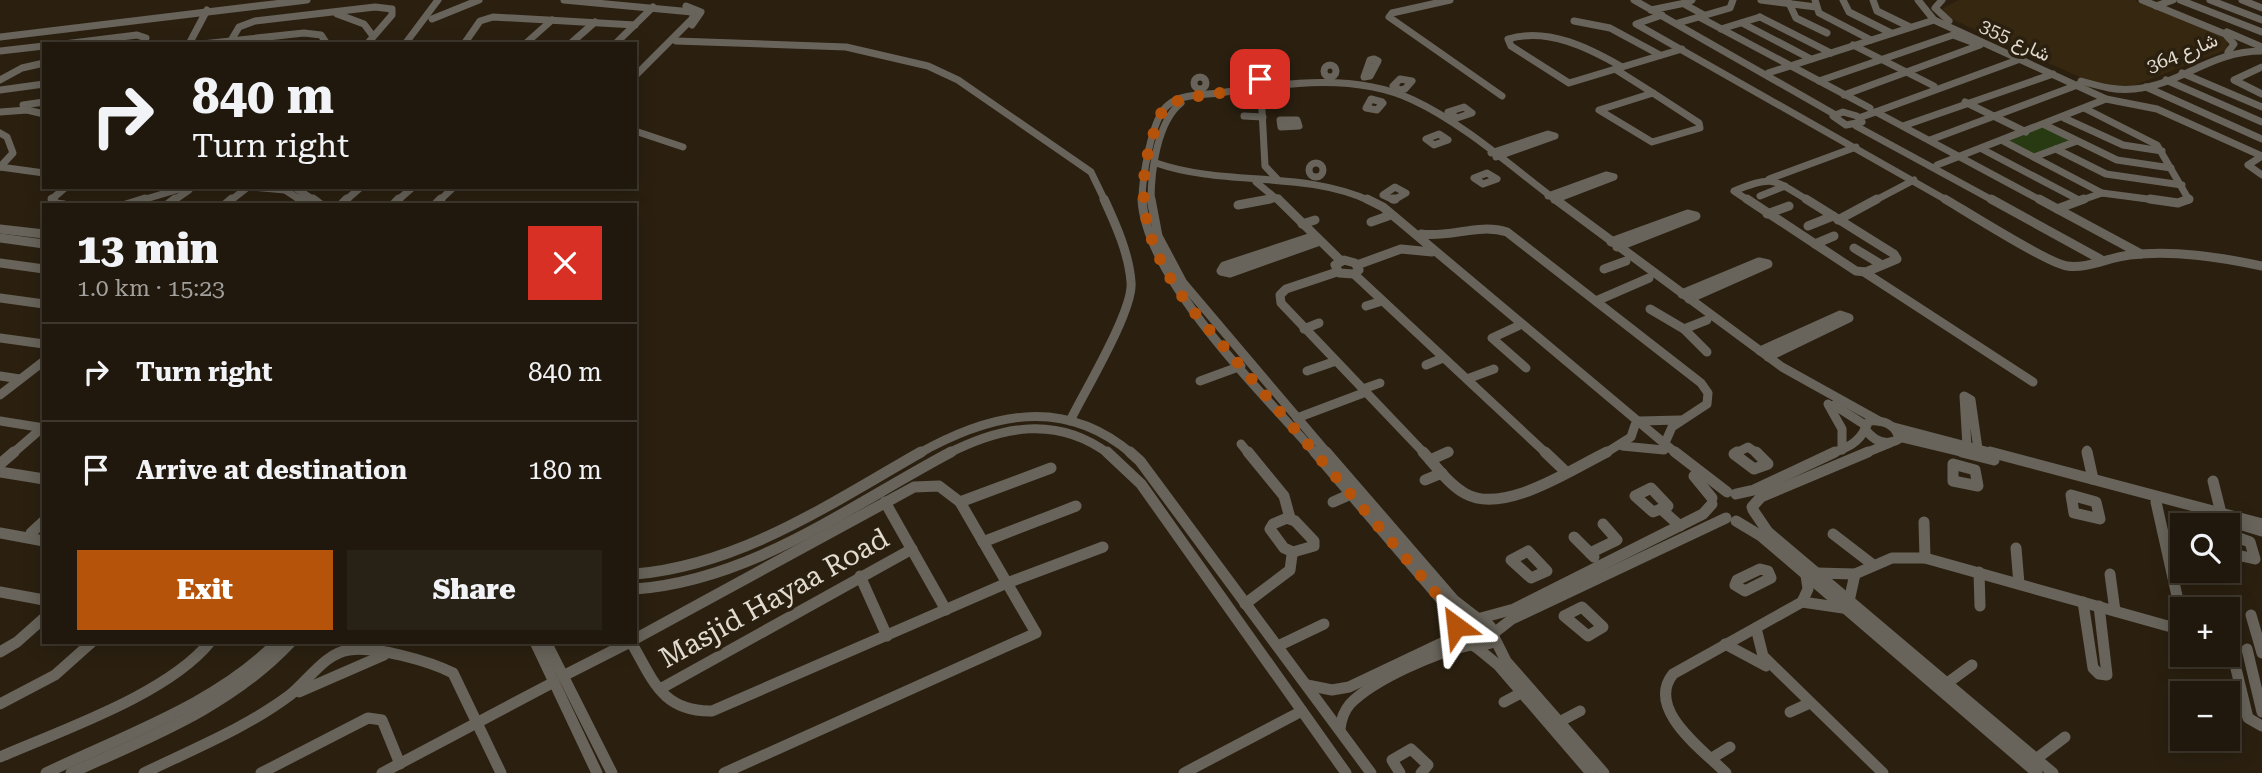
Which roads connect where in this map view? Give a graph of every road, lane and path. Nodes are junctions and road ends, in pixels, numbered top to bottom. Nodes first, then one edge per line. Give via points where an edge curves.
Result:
1 (280, 0) edge
2 (307, 0) edge
3 (444, 0) edge
4 (479, 0) edge
5 (564, 0) edge
6 (605, 0) edge
7 (1450, 0) edge
8 (1634, 0) edge
9 (1733, 0) edge
10 (1759, 0) edge
11 (1843, 0) edge
12 (1873, 0) edge
13 (1918, 0) edge
14 (1942, 0) edge
15 (2142, 0) edge
16 (2183, 0) edge
17 (2210, 0) edge
18 (2243, 0) edge
19 (1688, 1) edge
20 (434, 2) edge
21 (1816, 3) edge
22 (1789, 4) junction
23 (2161, 4) edge
24 (1672, 5) junction
25 (657, 7) junction
26 (2262, 8) edge
27 (207, 10) junction
28 (330, 12) junction
29 (1656, 13) junction
30 (1935, 16) junction
31 (1700, 17) junction
32 (1760, 17) junction
33 (432, 19) junction
34 (552, 20) junction
35 (2262, 20) edge
36 (1574, 21) dead end
37 (595, 22) junction
38 (1678, 23) junction
39 (1742, 23) junction
40 (635, 25) junction
41 (1846, 26) junction
42 (1910, 27) junction
43 (1721, 29) junction
44 (2262, 32) edge
45 (1827, 33) junction
46 (1891, 33) junction
47 (0, 34) edge
48 (265, 36) junction
49 (373, 36) junction
50 (1805, 40) junction
51 (1871, 40) junction
52 (677, 41) junction
53 (80, 42) edge
54 (144, 42) edge
55 (190, 42) edge
56 (230, 42) edge
57 (269, 42) edge
58 (326, 42) edge
59 (368, 42) edge
60 (406, 42) edge
61 (415, 42) edge
62 (465, 42) edge
63 (527, 42) edge
64 (572, 42) edge
65 (617, 42) edge
66 (624, 42) edge
67 (40, 46) edge
68 (1853, 46) junction
69 (2262, 47) edge
70 (1682, 49) junction
71 (0, 51) edge
72 (1831, 53) junction
73 (1660, 55) junction
74 (2020, 56) junction
75 (0, 59) edge
76 (1811, 59) junction
77 (1882, 60) junction
78 (42, 63) edge
79 (1789, 66) junction
80 (2262, 67) edge
81 (1619, 68) junction
82 (2184, 72) junction
83 (1908, 73) junction
84 (637, 74) edge
85 (1767, 74) junction
86 (2053, 74) junction
87 (0, 80) edge
88 (637, 80) edge
89 (2164, 80) junction
90 (1819, 81) junction
91 (2203, 82) junction
92 (1742, 83) junction
93 (42, 84) edge
94 (1360, 84) junction
95 (2080, 84) junction
96 (1934, 86) junction
97 (2145, 87) junction
98 (2186, 89) junction
99 (0, 90) edge
100 (1261, 92) junction
101 (2261, 92) edge
102 (1653, 93) junction
103 (1388, 94) junction
104 (1799, 94) junction
105 (1844, 95) junction
106 (1502, 96) dead end
107 (2167, 96) junction
108 (2106, 99) junction
109 (42, 102) edge
110 (1776, 102) junction
111 (1965, 102) junction
112 (2262, 105) edge
113 (2086, 109) junction
114 (0, 110) edge
115 (1873, 110) junction
116 (42, 114) edge
117 (1244, 116) dead end
118 (1837, 116) junction
119 (1995, 117) junction
120 (2064, 118) junction
121 (1264, 120) junction
122 (1857, 120) junction
123 (2262, 122) edge
124 (1280, 123) dead end
125 (2045, 125) junction
126 (1903, 126) junction
127 (1822, 128) junction
128 (637, 132) edge
129 (2026, 132) junction
130 (0, 133) edge
131 (1457, 134) junction
132 (1445, 137) dead end
133 (2262, 139) edge
134 (1930, 140) junction
135 (2003, 141) junction
136 (2077, 141) junction
137 (1529, 143) dead end
138 (683, 147) dead end
139 (1856, 147) junction
140 (1982, 149) junction
141 (2056, 149) junction
142 (2162, 151) junction
143 (1494, 155) junction
144 (2262, 156) edge
145 (1961, 157) junction
146 (2034, 157) junction
147 (1156, 163) junction
148 (1265, 166) junction
149 (1934, 166) junction
150 (0, 167) edge
151 (2171, 168) junction
152 (42, 171) edge
153 (1507, 172) junction
154 (1179, 173) junction
155 (2262, 175) edge
156 (1244, 176) junction
157 (1494, 176) dead end
158 (1911, 178) junction
159 (1152, 179) junction
160 (1769, 179) junction
161 (1279, 180) junction
162 (1256, 182) junction
163 (1589, 184) dead end
164 (2182, 185) junction
165 (1293, 186) junction
166 (1785, 186) junction
167 (64, 189) edge
168 (179, 189) edge
169 (189, 189) edge
170 (247, 189) edge
171 (273, 189) edge
172 (300, 189) edge
173 (359, 189) edge
174 (411, 189) edge
175 (442, 189) edge
176 (452, 189) edge
177 (2102, 193) junction
178 (1760, 196) dead end
179 (1387, 197) dead end
180 (1551, 198) junction
181 (1278, 200) junction
182 (2079, 200) junction
183 (59, 203) edge
184 (133, 203) edge
185 (170, 203) edge
186 (228, 203) edge
187 (305, 203) edge
188 (318, 203) edge
189 (343, 203) edge
190 (395, 203) edge
191 (428, 203) edge
192 (437, 203) edge
193 (1377, 203) junction
194 (1238, 205) dead end
195 (1789, 205) dead end
196 (2057, 209) junction
197 (1768, 214) junction
198 (1388, 216) junction
199 (1836, 218) junction
200 (1315, 220) dead end
201 (1371, 222) dead end
202 (1672, 223) dead end
203 (1302, 224) junction
204 (1808, 226) dead end
205 (1586, 228) junction
206 (0, 229) edge
207 (42, 234) edge
208 (1414, 234) junction
209 (1450, 236) junction
210 (1834, 236) dead end
211 (0, 238) edge
212 (1317, 239) junction
213 (42, 244) edge
214 (1815, 244) junction
215 (1614, 245) junction
216 (1854, 248) dead end
217 (1401, 249) junction
218 (1434, 251) junction
219 (2142, 254) junction
220 (2102, 259) junction
221 (1626, 261) junction
222 (0, 263) edge
223 (1448, 263) junction
224 (1882, 265) junction
225 (1339, 266) junction
226 (2262, 266) edge
227 (42, 269) edge
228 (1604, 269) dead end
229 (1355, 270) junction
230 (1745, 272) dead end
231 (1864, 272) junction
232 (1649, 278) junction
233 (1685, 297) junction
234 (0, 299) edge
235 (1382, 301) junction
236 (1595, 301) junction
237 (39, 303) edge
238 (1366, 306) dead end
239 (1650, 309) dead end
240 (1707, 320) junction
241 (1318, 323) dead end
242 (1518, 326) junction
243 (1827, 326) dead end
244 (1304, 329) junction
245 (1684, 329) junction
246 (0, 338) edge
247 (42, 344) edge
248 (1756, 351) junction
249 (1234, 352) junction
250 (1707, 352) dead end
251 (1444, 358) junction
252 (1336, 361) junction
253 (42, 362) edge
254 (1426, 365) dead end
255 (1241, 366) junction
256 (1526, 368) dead end
257 (1494, 369) dead end
258 (1307, 371) dead end
259 (0, 376) edge
260 (20, 379) junction
261 (1467, 380) junction
262 (1200, 381) dead end
263 (2033, 382) dead end
264 (1380, 383) dead end
265 (1365, 391) junction
266 (0, 395) edge
267 (1825, 401) junction
268 (1968, 411) dead end
269 (1297, 418) junction
270 (1680, 420) junction
271 (0, 421) edge
272 (1070, 421) junction
273 (1879, 421) junction
274 (1637, 423) junction
275 (1865, 427) junction
276 (42, 428) edge
277 (42, 429) edge
278 (1894, 436) junction
279 (1241, 444) dead end
280 (1621, 446) junction
281 (1665, 446) junction
282 (1969, 449) junction
283 (1842, 450) junction
284 (2087, 450) dead end
285 (1449, 452) dead end
286 (1344, 455) dead end
287 (1333, 460) junction
288 (1430, 460) junction
289 (0, 464) edge
290 (1964, 466) dead end
291 (1762, 467) dead end
292 (1051, 468) dead end
293 (0, 472) edge
294 (1566, 472) junction
295 (1442, 473) junction
296 (1701, 477) junction
297 (42, 479) edge
298 (1778, 479) junction
299 (2093, 479) junction
300 (1425, 480) dead end
301 (2213, 481) dead end
302 (2081, 482) junction
303 (1732, 493) junction
304 (1351, 494) junction
305 (2084, 498) dead end
306 (1712, 501) junction
307 (885, 502) junction
308 (960, 502) junction
309 (1333, 502) dead end
310 (2156, 502) junction
311 (1076, 506) dead end
312 (1661, 509) dead end
313 (1753, 509) junction
314 (2196, 513) edge
315 (2221, 513) joint
316 (2240, 518) edge
317 (1290, 519) junction
318 (1731, 519) junction
319 (1924, 522) dead end
320 (42, 523) edge
321 (1603, 524) dead end
322 (2262, 524) edge
323 (785, 525) junction
324 (2240, 525) edge
325 (0, 527) edge
326 (1682, 531) junction
327 (2262, 531) edge
328 (1412, 532) dead end
329 (0, 533) edge
330 (31, 533) junction
331 (1764, 534) junction
332 (1833, 534) dead end
333 (42, 535) edge
334 (1574, 537) dead end
335 (1400, 538) junction
336 (2240, 539) edge
337 (42, 541) edge
338 (799, 542) junction
339 (983, 542) junction
340 (1694, 545) dead end
341 (1103, 547) dead end
342 (2016, 548) dead end
343 (912, 549) junction
344 (1590, 553) junction
345 (1292, 555) junction
346 (2240, 556) edge
347 (1925, 558) junction
348 (1790, 561) junction
349 (1602, 564) junction
350 (1872, 564) junction
351 (1768, 571) dead end
352 (1979, 572) junction
353 (637, 574) edge
354 (1540, 574) dead end
355 (1811, 574) junction
356 (1855, 574) junction
357 (2110, 574) dead end
358 (860, 576) junction
359 (1007, 583) junction
360 (2019, 584) junction
361 (637, 589) edge
362 (0, 592) edge
363 (1557, 592) junction
364 (2177, 597) edge
365 (42, 600) edge
366 (1802, 602) junction
367 (2083, 602) junction
368 (1245, 604) junction
369 (1848, 605) junction
370 (1980, 606) dead end
371 (2099, 606) junction
372 (946, 610) junction
373 (1573, 610) dead end
374 (2115, 611) junction
375 (2251, 614) dead end
376 (1478, 617) junction
377 (42, 620) edge
378 (1324, 624) dead end
379 (2170, 627) edge
380 (1456, 628) junction
381 (1756, 628) junction
382 (1494, 635) junction
383 (887, 636) junction
384 (637, 638) edge
385 (90, 644) edge
386 (209, 644) edge
387 (275, 644) edge
388 (288, 644) edge
389 (536, 644) edge
390 (547, 644) edge
391 (626, 644) edge
392 (631, 644) edge
393 (1725, 644) junction
394 (1278, 646) junction
395 (1473, 646) junction
396 (2090, 647) junction
397 (2240, 647) edge
398 (2247, 649) junction
399 (0, 652) edge
400 (2106, 652) junction
401 (2262, 653) edge
402 (384, 655) junction
403 (1502, 663) junction
404 (1972, 665) dead end
405 (2235, 667) edge
406 (1784, 677) junction
407 (559, 679) junction
408 (1947, 684) junction
409 (1307, 685) junction
410 (660, 689) junction
411 (1521, 693) junction
412 (289, 696) junction
413 (2243, 697) junction
414 (1504, 702) dead end
415 (1810, 703) junction
416 (0, 704) edge
417 (2261, 707) edge
418 (1302, 711) junction
419 (1580, 711) dead end
420 (1790, 712) dead end
421 (477, 721) junction
422 (1559, 722) junction
423 (2262, 726) edge
424 (1340, 729) junction
425 (2065, 737) dead end
426 (1730, 747) dead end
427 (0, 757) edge
428 (1712, 758) junction
429 (2036, 759) junction
430 (400, 764) junction
431 (1396, 772) edge
432 (46, 773) edge
433 (71, 773) edge
434 (144, 773) edge
435 (261, 773) edge
436 (382, 773) edge
437 (501, 773) edge
438 (597, 773) edge
439 (612, 773) edge
440 (724, 773) edge
441 (1184, 773) edge
442 (1346, 773) edge
443 (1371, 773) edge
444 (1421, 773) edge
445 (1591, 773) edge
446 (1604, 773) edge
447 (1726, 773) edge
448 (1884, 773) edge
449 (2037, 773) edge
450 (2053, 773) edge

1 - 27 street
2 - 27 street
3 - 33 street
4 - 33 street
5 - 25 street
6 - 52 street via 700,10 700,17
7 - 106 street via 1389,17
8 - 29 street
9 - 31 street via 1730,8
10 - 22 street
10 - 32 street
11 - 46 street via 1849,12
12 - 42 street via 1877,11
13 - 30 street, شارع 355
14 - 30 street
15 - 23 street, شارع 364
16 - 23 street
16 - 44 street
17 - 35 street
18 - 26 street
19 - 24 street
19 - 31 street
20 - 60 street
21 - 22 street
21 - 41 street via 1820,14
22 - 45 street via 1796,18
23 - 69 street
23 - 82 street, شارع 364 via 2222,32 2234,44 2230,51
24 - 29 street
24 - 31 street
25 - 40 street
25 - 66 street
25 - 84 street via 688,10 693,16
27 - 47 street
27 - 55 street
28 - 49 street via 363,23
28 - 49 street via 392,9
28 - 56 street via 249,22 239,27
29 - 38 street
29 - 70 street via 1636,24
29 - 85 street
30 - 42 street
30 - 74 street, شارع 355
31 - 38 street
31 - 43 street
32 - 39 street
32 - 50 street
33 - 61 street
34 - 37 street
34 - 62 street via 487,18
34 - 63 street
36 - 73 street via 1610,28
37 - 40 street
37 - 64 street
38 - 85 street
39 - 43 street
39 - 76 street
40 - 65 street
41 - 45 street
41 - 51 street
42 - 46 street
43 - 79 street
45 - 50 street
46 - 51 street
48 - 56 street
48 - 57 street
48 - 58 street via 313,33
49 - 59 street
50 - 72 street
51 - 68 street
52 - 88 street
52 - 272 street via 852,47 928,66 958,80 1091,172 1118,228 1132,284 1125,312
53 - 54 street via 136,35 146,38
67 - 71 street
67 - 75 street
68 - 72 street
68 - 77 street
69 - 82 street, شارع 364 via 2243,49
70 - 73 street
70 - 92 street
72 - 76 street
73 - 81 street
74 - 86 street, شارع 355
74 - 95 street, شارع 364
74 - 96 street
74 - 115 street
76 - 79 street
77 - 83 street
77 - 83 street via 1953,35 1980,46
77 - 90 street
78 - 87 street
79 - 85 street
79 - 90 street
80 - 101 street via 2234,80
81 - 81 street via 1580,43 1521,35 1508,39 1511,46 1569,83
81 - 102 street
82 - 89 street, شارع 364
82 - 91 street
82 - 112 street
83 - 96 street
83 - 105 street
85 - 92 street
85 - 104 street
85 - 118 street
86 - 95 street, شارع 355
86 - 111 street
89 - 97 street, شارع 364
89 - 98 street
90 - 105 street
91 - 98 street
91 - 112 street
92 - 110 street
93 - 99 street
94 - 100 street
94 - 103 street
94 - 249 street via 1331,79 1268,83 1205,91 1164,107 1143,179 1148,231 1160,262 1184,299
95 - 97 street, شارع 364 via 2119,90
95 - 108 street, شارع 355
95 - 119 street
96 - 115 street
97 - 107 street
98 - 107 street
98 - 123 street
100 - 121 street
100 - 147 street via 1175,106
102 - 102 street via 1599,110 1649,141 1700,128
103 - 131 street via 1424,110
103 - 143 street via 1420,102 1447,116
104 - 110 street
104 - 118 street
105 - 115 street
107 - 133 street
108 - 113 street
108 - 144 street, شارع 355 via 2157,109
109 - 114 street
110 - 127 street
111 - 119 street
111 - 126 street
113 - 120 street
113 - 142 street
114 - 116 street
115 - 122 street
115 - 126 street
117 - 121 street
118 - 122 street
118 - 127 street
119 - 129 street
119 - 134 street
120 - 125 street
120 - 142 street via 2123,145
121 - 124 street
121 - 148 street
122 - 149 street
125 - 129 street
125 - 136 street
126 - 134 street
127 - 139 street
128 - 138 street
129 - 135 street
130 - 150 street via 7,137 13,152
131 - 132 street
131 - 153 street
134 - 145 street
135 - 140 street
135 - 146 street
136 - 141 street
136 - 151 street via 2117,160
137 - 143 street
139 - 158 street
139 - 160 street
140 - 145 street
140 - 182 street
141 - 146 street
141 - 164 street via 2106,174
142 - 151 street
143 - 180 street
144 - 155 street via 2248,165
145 - 149 street
145 - 196 street
146 - 177 street
147 - 154 street
147 - 159 street
148 - 156 street
148 - 161 street
149 - 158 street
149 - 220 street
150 - 152 street
151 - 164 street
153 - 157 street
153 - 205 street
154 - 156 street
154 - 159 street
154 - 162 street
156 - 161 street
158 - 199 street
158 - 220 street via 2063,266
159 - 249 street via 1152,210 1170,263
160 - 166 street
160 - 197 street via 1734,191
161 - 193 street via 1315,180
162 - 165 street
162 - 181 street
163 - 180 street
164 - 177 street via 2189,198 2184,203
165 - 181 street
165 - 198 street via 1346,195
166 - 178 street
166 - 199 street
167 - 183 street via 52,200
168 - 184 street
169 - 185 street
170 - 186 street
171 - 187 street via 285,190
172 - 188 street
173 - 189 street
174 - 190 street
175 - 191 street
176 - 192 street
177 - 182 street
179 - 193 street
180 - 205 street
181 - 194 street
181 - 203 street
182 - 196 street
193 - 208 street
195 - 197 street
196 - 219 street
197 - 214 street
198 - 201 street
198 - 208 street
199 - 204 street
199 - 224 street via 1897,257
200 - 203 street
202 - 215 street
203 - 212 street
205 - 215 street
205 - 221 street
206 - 207 street
208 - 209 street
208 - 217 street
208 - 218 street
209 - 218 street
209 - 236 street via 1477,227 1503,231
210 - 214 street
211 - 213 street
212 - 212 street via 1224,266 1221,271 1230,273
212 - 225 street
214 - 231 street
215 - 233 street
216 - 224 street
217 - 218 street
217 - 229 street
218 - 223 street
219 - 220 street
219 - 226 street
221 - 228 street
221 - 232 street
222 - 227 street
223 - 242 street
223 - 274 street
224 - 231 street
225 - 229 street
225 - 229 street
225 - 244 street via 1281,293 1280,303
229 - 235 street
230 - 233 street
231 - 263 street
232 - 236 street
232 - 240 street
233 - 248 street
234 - 237 street
235 - 238 street
235 - 251 street
236 - 270 street via 1705,387 1707,404
239 - 245 street
240 - 245 street
240 - 248 street
241 - 244 street
242 - 256 street via 1492,338
242 - 274 street
243 - 248 street
244 - 252 street
245 - 250 street
246 - 247 street
248 - 267 street
248 - 273 street
249 - 255 street
249 - 269 street
251 - 254 street
251 - 261 street
252 - 258 street
252 - 265 street
253 - 260 street
255 - 262 street
255 - 304 street
257 - 261 street
259 - 260 street
260 - 266 street
261 - 294 street
264 - 265 street
265 - 269 street
265 - 288 street
267 - 275 street
267 - 283 street via 1840,423
268 - 282 street
269 - 287 street
270 - 274 street
270 - 281 street via 1669,430
271 - 276 street
272 - 323 street via 1016,416 981,424
272 - 368 street via 1114,437 1140,461
273 - 275 street
273 - 278 street
274 - 280 street
274 - 281 street
275 - 278 street via 1874,439
275 - 283 street via 1858,442
277 - 289 street
278 - 282 street
278 - 313 street via 1761,497
279 - 317 street via 1284,496
280 - 281 street
280 - 294 street
281 - 296 street
282 - 290 street
282 - 299 street
282 - 302 street
283 - 298 street
284 - 299 street
285 - 288 street
286 - 287 street
287 - 335 street
288 - 295 street
291 - 298 street
292 - 308 street
293 - 297 street
294 - 295 street via 1495,501 1469,496
295 - 300 street
296 - 303 street
296 - 306 street
298 - 303 street
299 - 315 street
301 - 315 street
302 - 305 street
302 - 310 street
303 - 306 street via 1719,492
303 - 313 street
304 - 309 street
304 - 380 street via 1450,610
306 - 318 street
306 - 326 street
307 - 308 street via 927,484 947,488
307 - 338 street
307 - 343 street
308 - 339 street
310 - 314 street
310 - 364 street
311 - 339 street
312 - 326 street
313 - 318 street via 1749,519
313 - 331 street
316 - 322 street
317 - 345 street via 1273,524 1270,530
317 - 345 street via 1315,545
318 - 326 street
318 - 331 street
319 - 347 street
320 - 330 street
321 - 344 street via 1617,540
323 - 338 street
323 - 353 street via 717,559
324 - 327 street
325 - 330 street
326 - 340 street
326 - 349 street
326 - 363 street
328 - 335 street
329 - 337 street
330 - 333 street
331 - 348 street
331 - 355 street
332 - 350 street
334 - 344 street
335 - 376 street via 1458,604
336 - 346 street via 2250,542 2255,559
338 - 361 street via 729,571
338 - 384 street
338 - 418 street via 972,441 1030,427 1080,437 1114,455 1141,484
339 - 359 street
341 - 359 street
342 - 360 street
343 - 358 street, Masjid Hayaa Road
343 - 372 street
344 - 349 street
345 - 368 street via 1290,570
347 - 350 street via 1900,556
347 - 352 street
348 - 351 street
348 - 355 street
349 - 363 street
350 - 356 street
352 - 360 street
352 - 370 street
354 - 363 street
355 - 356 street
355 - 366 street
355 - 369 street
356 - 369 street
357 - 374 street
358 - 383 street
358 - 410 street, Masjid Hayaa Road
359 - 372 street
359 - 440 street via 1036,633
360 - 367 street
362 - 365 street
363 - 373 street
363 - 376 street
363 - 382 street
366 - 369 street
366 - 381 street
367 - 371 street
367 - 396 street
368 - 394 street
369 - 408 street
369 - 449 street
371 - 374 street
371 - 400 street
372 - 383 street
374 - 379 street
375 - 401 street
376 - 380 street via 1463,618
376 - 382 street via 1491,626
377 - 399 street
378 - 394 street
380 - 395 street via 1459,637
380 - 409 street via 1446,641 1349,687 1332,690
381 - 393 street
381 - 406 street via 1761,652
382 - 395 street via 1487,645
382 - 403 street
383 - 410 street via 712,711 683,711
385 - 416 street via 55,675
386 - 427 street via 199,657 154,685
387 - 432 street via 227,685
388 - 433 street via 267,669 235,692
389 - 407 street
390 - 407 street
391 - 407 street
392 - 410 street
393 - 406 street
393 - 428 street via 1669,677 1662,690 1669,712
394 - 409 street
395 - 403 street
395 - 424 street via 1451,649 1359,696 1346,710
396 - 400 street
396 - 400 street via 2094,670 2105,675 2109,673
397 - 398 street
398 - 401 street
398 - 417 street
402 - 412 street
402 - 412 street via 342,652
402 - 421 street via 444,667 453,673
403 - 411 street
403 - 422 street
404 - 408 street
405 - 413 street
406 - 415 street
407 - 421 street
407 - 438 street
407 - 439 street
408 - 429 street
409 - 424 street
411 - 414 street
411 - 445 street
412 - 434 street
413 - 417 street
413 - 423 street via 2249,720
415 - 420 street
415 - 448 street
418 - 441 street
418 - 442 street
419 - 422 street
421 - 430 street
421 - 437 street
422 - 446 street
424 - 443 street
425 - 429 street
426 - 428 street
428 - 447 street
429 - 450 street
430 - 435 street via 382,720 376,718
430 - 436 street
431 - 444 street via 1392,759 1412,749 1428,767

